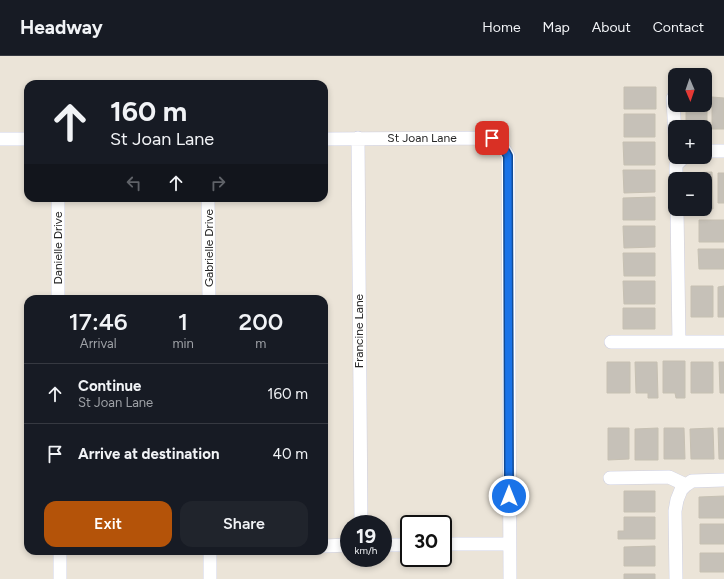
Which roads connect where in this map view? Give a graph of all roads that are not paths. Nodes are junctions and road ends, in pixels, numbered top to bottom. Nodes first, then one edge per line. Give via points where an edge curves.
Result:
1 (328, 138) edge
2 (358, 138) junction
3 (0, 139) edge
4 (24, 139) edge
5 (712, 151) edge
6 (724, 152) edge
7 (58, 202) edge
8 (208, 202) edge
9 (677, 216) edge
10 (58, 295) edge
11 (209, 295) edge
12 (611, 342) dead end
13 (679, 342) junction
14 (724, 342) edge
15 (610, 478) dead end
16 (724, 480) edge
17 (686, 485) junction
18 (361, 515) edge
19 (452, 544) edge
20 (509, 544) junction
21 (340, 545) edge
22 (328, 546) edge
23 (60, 555) edge
24 (210, 555) edge
25 (60, 579) edge
26 (210, 579) edge
27 (510, 579) edge
28 (676, 579) edge

1 - 2 street, St Joan Lane
2 - 18 street, Francine Lane
2 - 20 street, St Joan Lane via 492,138 499,142 508,156
3 - 4 street
5 - 6 street
7 - 10 street, Danielle Drive
8 - 11 street, Gabrielle Drive
9 - 13 street
12 - 13 street
13 - 14 street
15 - 17 street via 669,477
16 - 17 street via 692,481
17 - 28 street via 680,490 675,511
19 - 20 street
20 - 27 street, St Joan Lane
21 - 22 street
23 - 25 street
24 - 26 street

